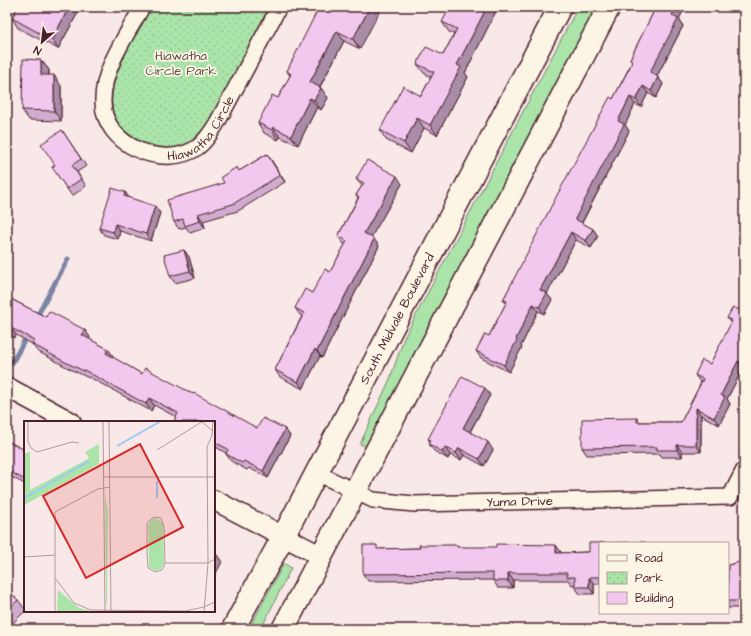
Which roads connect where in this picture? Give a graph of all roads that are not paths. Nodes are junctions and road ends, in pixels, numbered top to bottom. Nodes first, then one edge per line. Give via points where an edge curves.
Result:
1 (142, 7) edge
2 (279, 7) edge
3 (560, 7) edge
4 (609, 7) edge
5 (7, 387) edge
6 (69, 421) edge
7 (744, 470) edge
8 (316, 473) junction
9 (355, 493) junction
10 (215, 501) edge
11 (283, 537) junction
12 (321, 556) junction
13 (233, 629) edge
14 (283, 629) edge

1 - 2 street, Hiawatha Circle via 107,78 104,112 107,123 122,140 146,153 160,156 174,156 186,152 198,147 208,137
3 - 8 main road, South Midvale Boulevard
4 - 9 main road
5 - 6 street
7 - 9 street, Yuma Drive via 730,497 414,504 373,500
8 - 9 street, Yuma Drive
8 - 11 main road, South Midvale Boulevard
9 - 12 main road
10 - 11 street
11 - 12 street
11 - 13 main road, South Midvale Boulevard
12 - 14 main road

